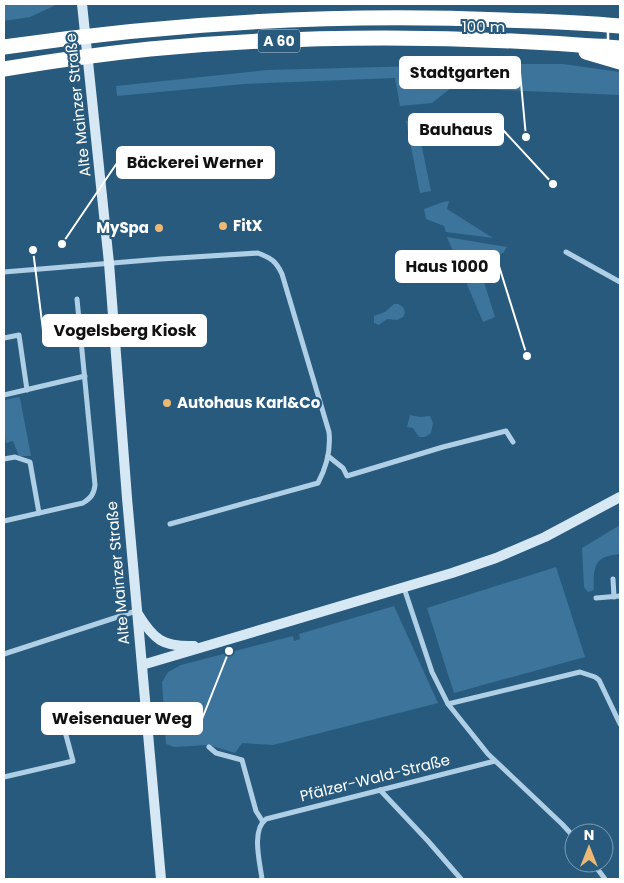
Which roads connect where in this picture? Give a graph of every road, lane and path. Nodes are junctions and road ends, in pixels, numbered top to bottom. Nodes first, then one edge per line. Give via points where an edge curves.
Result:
1 (83, 6) edge
2 (619, 25) edge
3 (556, 43) junction
4 (4, 47) edge
5 (620, 48) edge
6 (620, 62) edge
7 (4, 69) edge
8 (566, 252) dead end
9 (109, 263) junction
10 (4, 272) edge
11 (620, 282) edge
12 (77, 299) dead end
13 (4, 338) edge
14 (85, 376) junction
15 (27, 390) junction
16 (4, 395) edge
17 (513, 442) dead end
18 (328, 456) junction
19 (4, 459) edge
20 (620, 497) edge
21 (40, 513) junction
22 (4, 521) edge
23 (170, 524) dead end
24 (613, 578) dead end
25 (404, 588) junction
26 (620, 596) edge
27 (614, 597) junction
28 (596, 598) dead end
29 (136, 611) junction
30 (208, 645) junction
31 (4, 654) edge
32 (142, 665) junction
33 (448, 704) junction
34 (85, 713) dead end
35 (620, 724) edge
36 (209, 747) dead end
37 (495, 761) junction
38 (4, 777) edge
39 (380, 790) junction
40 (263, 822) junction
41 (564, 826) edge
42 (161, 879) edge
43 (262, 879) edge
44 (461, 879) edge

1 - 9 street, Alte Mainzer Straße
2 - 4 highway, A 60 via 456,18 351,18 199,25
3 - 5 highway, A 60
3 - 6 highway
3 - 7 highway, A 60 via 452,38 283,41 150,49
8 - 11 street
9 - 10 street
9 - 18 street via 258,253 271,258 282,274 329,432
9 - 29 street, Alte Mainzer Straße
12 - 14 street
13 - 15 street via 18,335
14 - 15 street
14 - 21 street via 95,485 92,497 83,503
15 - 16 street
17 - 18 street via 506,431 347,476 343,468
18 - 23 street via 318,483
19 - 21 street via 15,457 30,462
20 - 25 street via 553,533 496,558
21 - 22 street
24 - 27 street
25 - 30 street
25 - 33 street via 432,672
26 - 27 street
27 - 28 street
29 - 30 street via 152,635 161,642 183,646
29 - 31 street
29 - 32 street, Alte Mainzer Straße
30 - 32 street
32 - 42 street, Alte Mainzer Straße
33 - 35 street via 580,672 599,680
33 - 37 street
34 - 38 street via 63,724 73,761
36 - 40 street via 216,753 242,760 256,811
37 - 39 street, Pfälzer-Wald-Straße
37 - 41 street
39 - 40 street, Pfälzer-Wald-Straße via 271,817
39 - 44 street
40 - 43 street via 258,836

